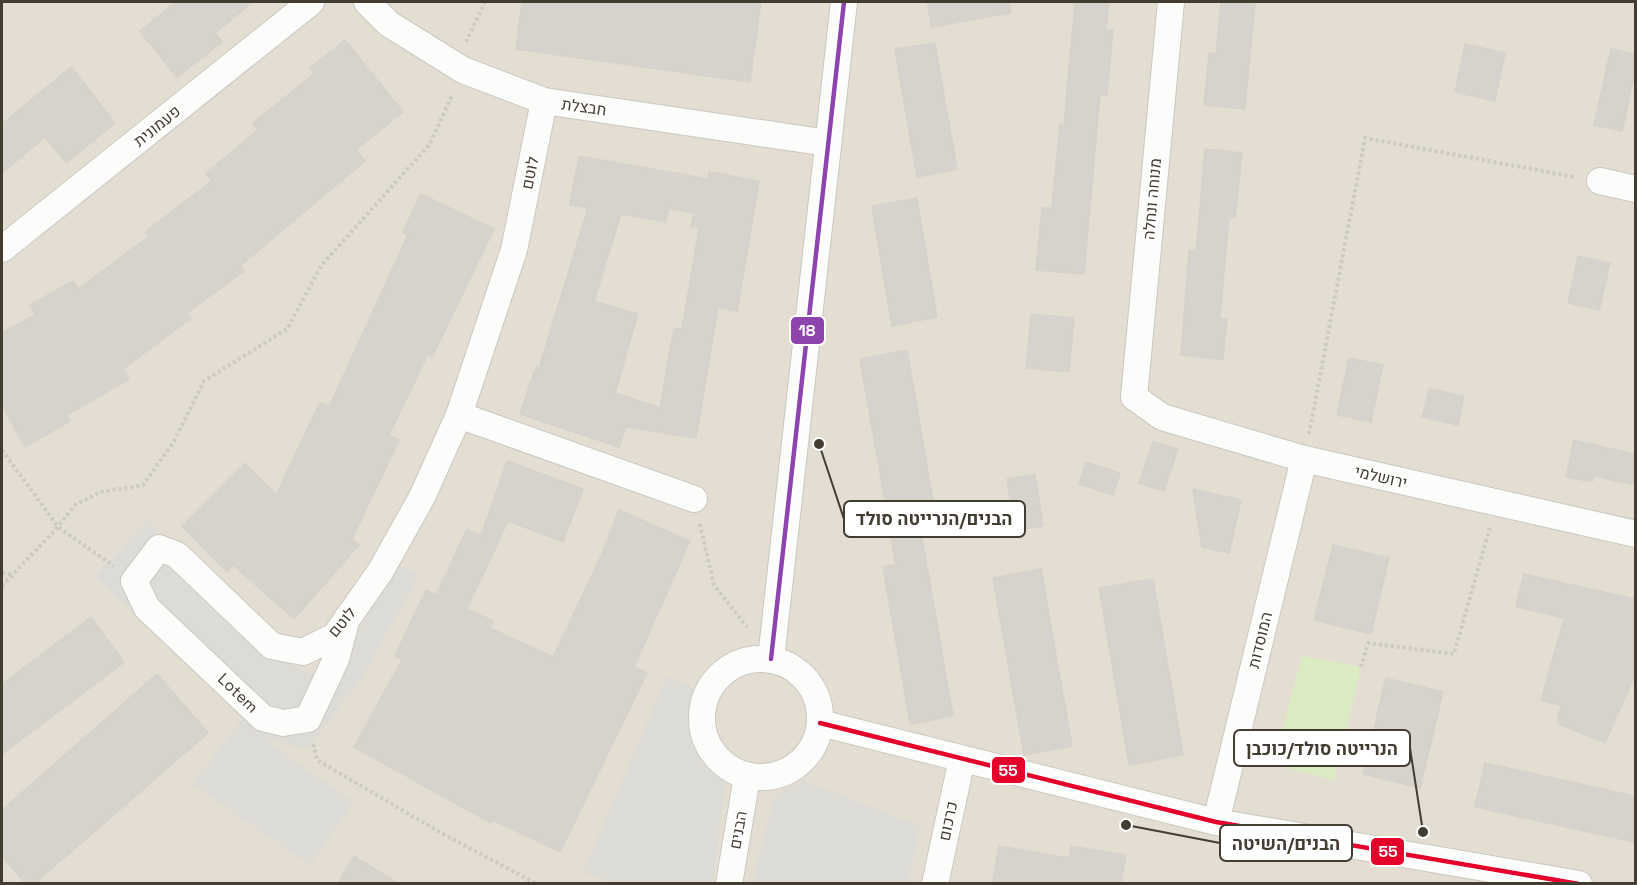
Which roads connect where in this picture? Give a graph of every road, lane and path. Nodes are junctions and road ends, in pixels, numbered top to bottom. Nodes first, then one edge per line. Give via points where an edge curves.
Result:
1 (311, 2) edge
2 (367, 2) edge
3 (485, 2) edge
4 (844, 2) edge
5 (1171, 2) edge
6 (459, 68) junction
7 (544, 101) junction
8 (828, 143) junction
9 (1600, 181) joint
10 (1635, 189) edge
11 (2, 249) edge
12 (1134, 397) joint
13 (459, 415) junction
14 (2, 450) edge
15 (1304, 459) junction
16 (694, 499) joint
17 (1496, 503) junction
18 (58, 527) junction
19 (1635, 534) edge
20 (2, 573) edge
21 (11, 574) junction
22 (134, 581) junction
23 (2, 586) edge
24 (348, 618) junction
25 (771, 659) junction
26 (1361, 667) dead end
27 (308, 719) junction
28 (820, 723) junction
29 (962, 759) junction
30 (747, 777) junction
31 (1216, 822) junction
32 (1579, 883) edge
33 (537, 884) edge
34 (729, 884) edge
35 (935, 884) edge

1 - 11 street, פעמונית
2 - 6 street, חבצלת via 389,24
3 - 6 path
4 - 8 street
5 - 12 street, מנוחה ונחלה
6 - 7 street, חבצלת
6 - 18 path via 430,144 321,266 286,329 204,381 173,443 143,485 102,492 75,505
7 - 8 street, חבצלת
7 - 13 street, לוטם via 514,250
8 - 25 street
9 - 10 street
9 - 15 path via 1365,138
12 - 15 street, ירושלמי via 1162,417
13 - 16 street
13 - 24 street, לוטם via 422,497 380,572
14 - 18 path
15 - 17 street, ירושלמי
15 - 31 street, המוסדות
16 - 25 path via 714,585
17 - 19 street, ירושלמי
17 - 26 path via 1454,654 1368,643
18 - 21 path
18 - 22 path
20 - 21 path
21 - 23 path
22 - 24 street, לוטם via 159,548 177,555 272,646 303,652 335,636
22 - 27 street, Lotem via 147,608 263,718 283,723
24 - 27 street via 336,659
25 - 28 street via 788,664 808,682 819,705
25 - 30 street via 750,659 731,666 715,679 705,697 701,717 704,737 714,755 729,769
27 - 33 path via 316,760
28 - 29 street
28 - 30 street via 815,743 804,760 787,772 768,778
29 - 31 street
29 - 35 street, כרכום
30 - 34 street, הבנים
31 - 32 street

